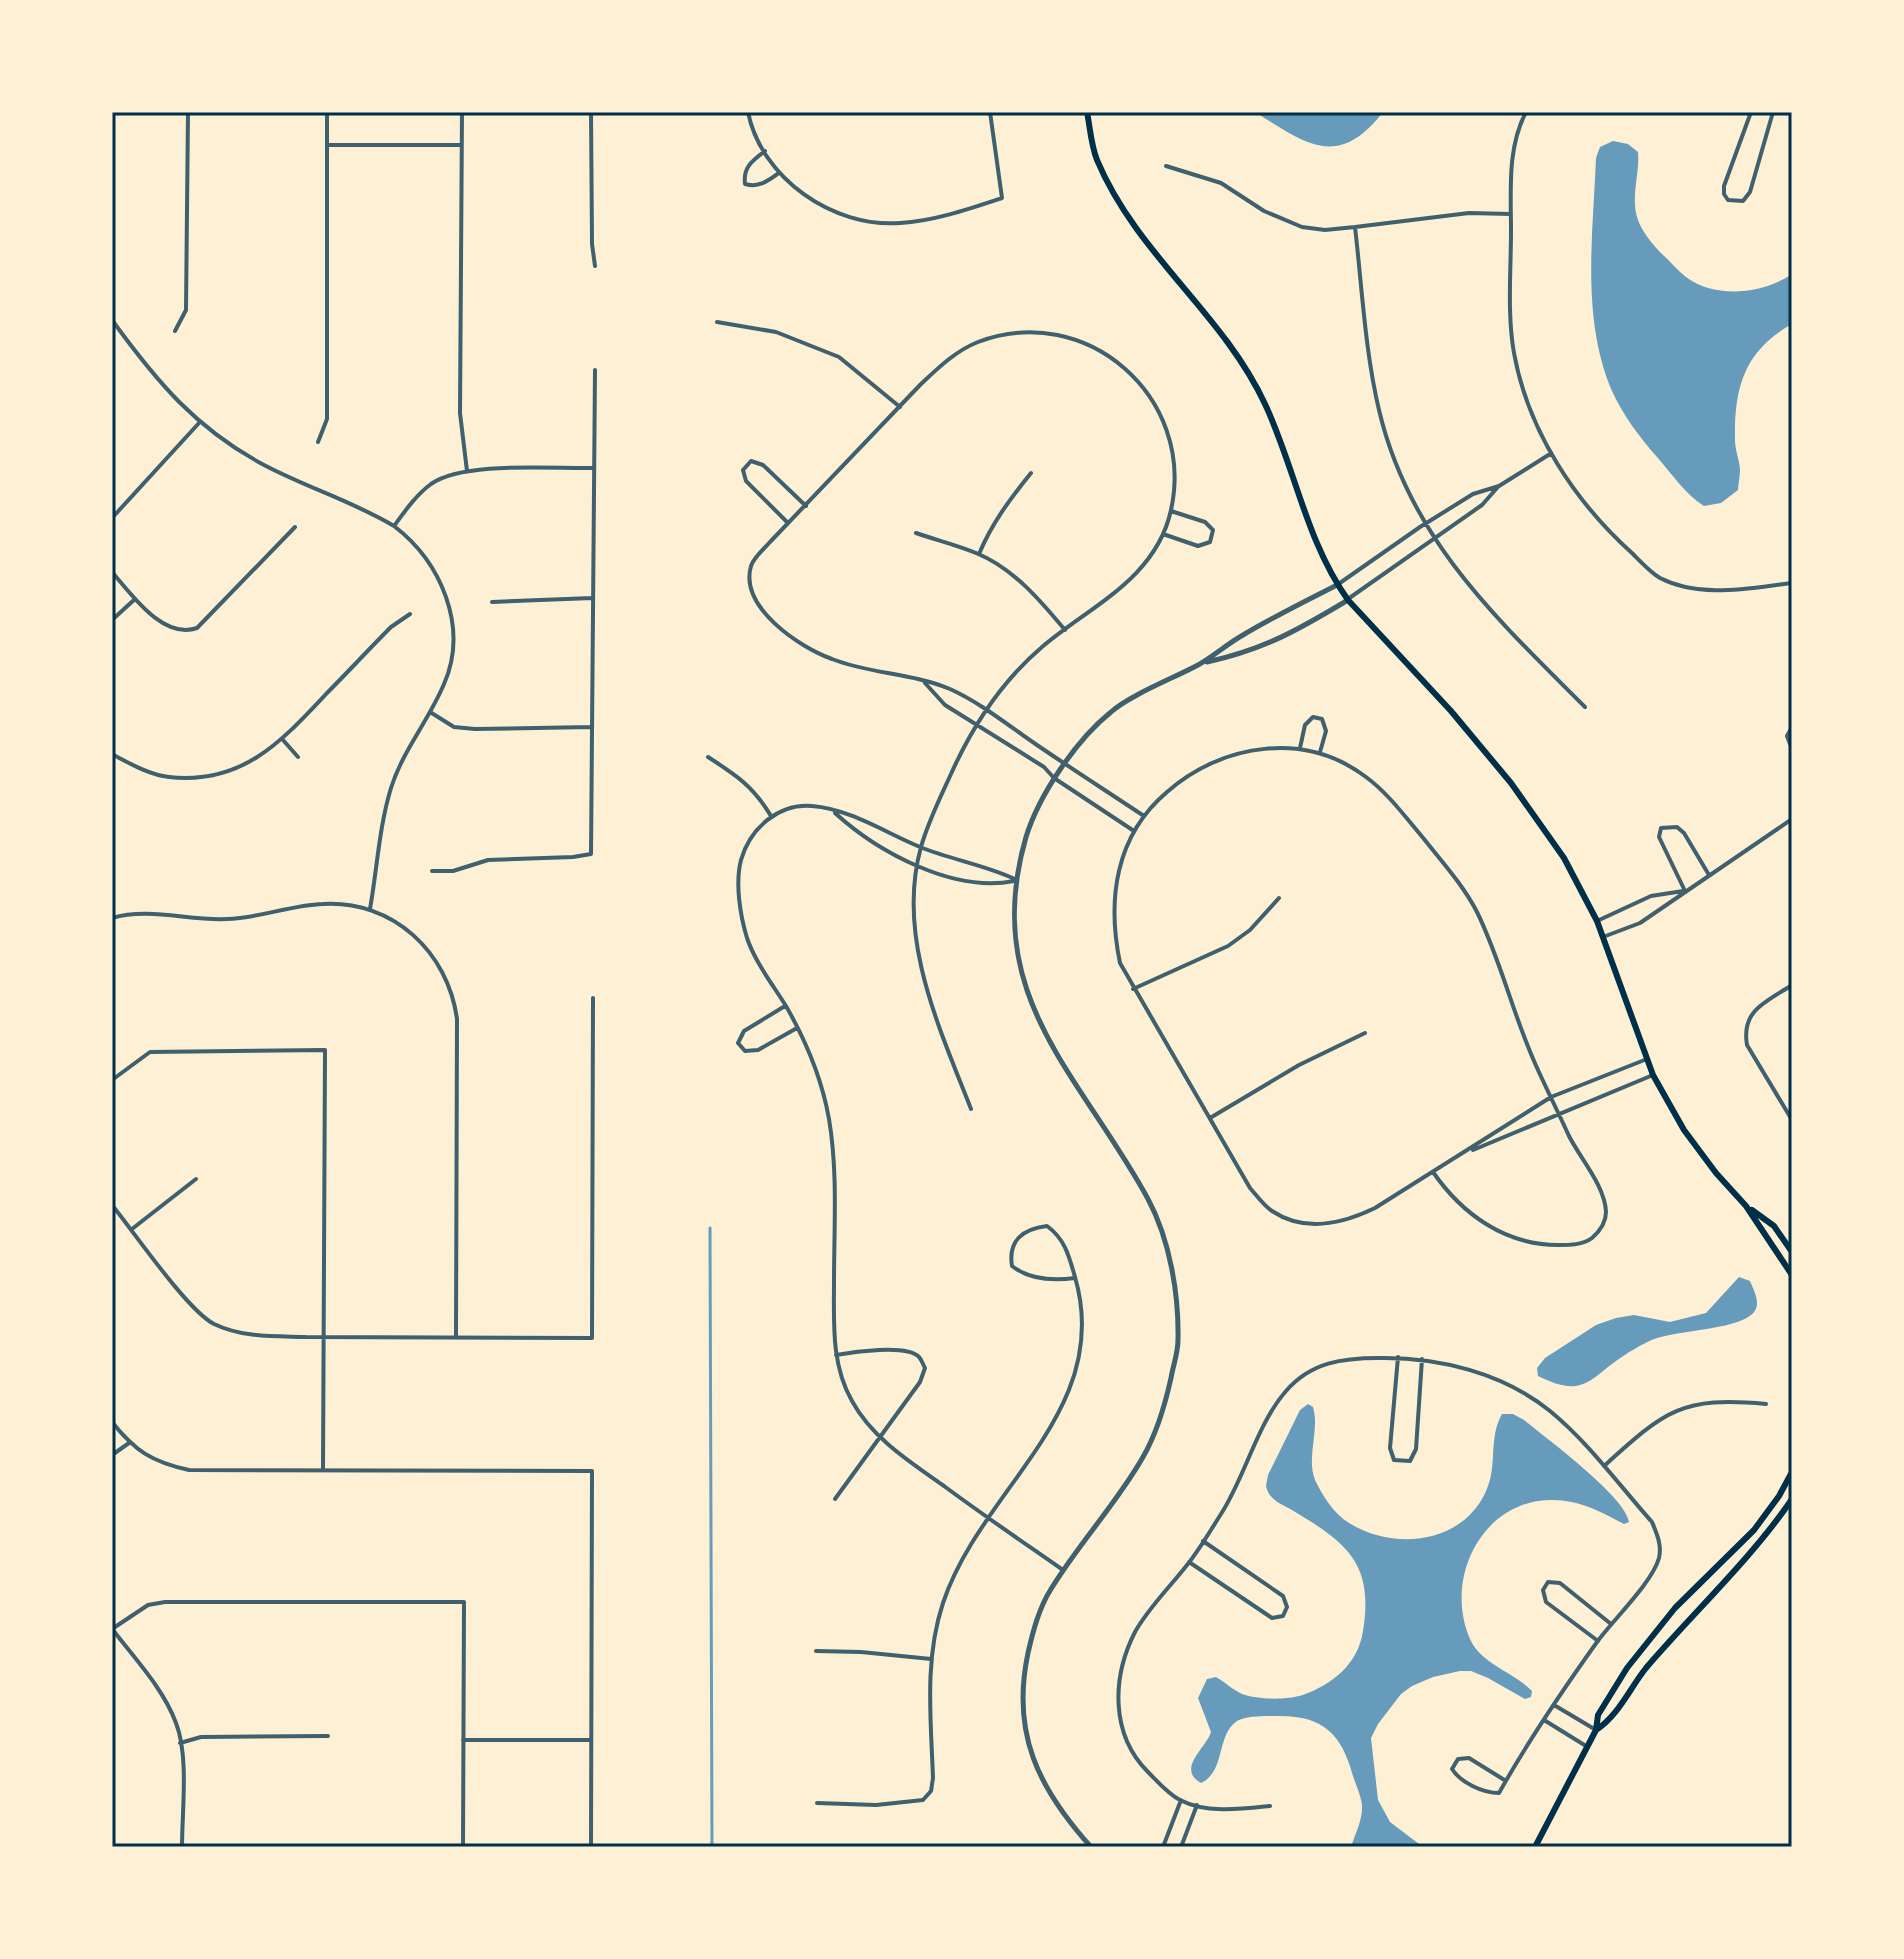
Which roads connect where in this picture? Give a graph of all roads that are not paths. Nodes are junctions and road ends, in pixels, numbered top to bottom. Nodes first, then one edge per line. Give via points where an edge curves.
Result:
1 (188, 112) edge
2 (327, 112) edge
3 (462, 112) edge
4 (591, 112) edge
5 (748, 112) edge
6 (990, 112) edge
7 (1087, 112) edge
8 (1526, 112) edge
9 (1751, 112) edge
10 (1773, 112) edge
11 (327, 145) junction
12 (461, 145) junction
13 (765, 151) junction
14 (1166, 166) dead end
15 (779, 173) junction
16 (1511, 214) junction
17 (1355, 227) junction
18 (595, 266) dead end
19 (112, 320) edge
20 (717, 322) dead end
21 (175, 331) dead end
22 (595, 370) dead end
23 (900, 407) junction
24 (199, 423) junction
25 (318, 442) dead end
26 (1550, 454) junction
27 (594, 468) junction
28 (467, 471) junction
29 (1031, 473) dead end
30 (1499, 486) junction
31 (806, 506) junction
32 (1171, 511) junction
33 (112, 518) edge
34 (788, 523) junction
35 (1427, 523) junction
36 (394, 526) junction
37 (295, 527) dead end
38 (916, 533) dead end
39 (1163, 534) junction
40 (1434, 537) junction
41 (979, 554) junction
42 (112, 572) edge
43 (1792, 583) edge
44 (1337, 585) junction
45 (592, 598) junction
46 (135, 599) junction
47 (1348, 600) junction
48 (492, 602) dead end
49 (410, 614) dead end
50 (112, 620) edge
51 (1065, 630) junction
52 (1202, 663) junction
53 (924, 682) junction
54 (1585, 707) dead end
55 (986, 710) junction
56 (430, 712) junction
57 (976, 725) junction
58 (591, 727) junction
59 (1792, 727) edge
60 (283, 740) junction
61 (1300, 748) junction
62 (1792, 749) edge
63 (1320, 752) junction
64 (112, 754) edge
65 (298, 757) dead end
66 (708, 757) dead end
67 (1064, 763) junction
68 (1054, 778) junction
69 (832, 811) junction
70 (771, 816) junction
71 (1144, 816) junction
72 (1792, 819) edge
73 (1134, 831) junction
74 (921, 847) junction
75 (918, 864) junction
76 (432, 871) dead end
77 (1709, 875) junction
78 (1017, 880) junction
79 (1685, 891) junction
80 (1279, 898) dead end
81 (370, 909) junction
82 (112, 918) edge
83 (1597, 921) junction
84 (1603, 937) junction
85 (1792, 985) edge
86 (1133, 989) junction
87 (593, 998) dead end
88 (785, 1006) junction
89 (798, 1028) junction
90 (1365, 1033) dead end
91 (1647, 1059) junction
92 (1653, 1075) junction
93 (112, 1080) edge
94 (1551, 1097) junction
95 (971, 1109) dead end
96 (1559, 1113) junction
97 (1210, 1118) junction
98 (1792, 1120) edge
99 (1460, 1155) junction
100 (1433, 1172) junction
101 (196, 1179) dead end
102 (112, 1205) edge
103 (1746, 1206) junction
104 (132, 1229) junction
105 (1792, 1252) edge
106 (1792, 1275) edge
107 (1075, 1278) junction
108 (323, 1337) junction
109 (456, 1337) junction
110 (836, 1355) junction
111 (1398, 1357) junction
112 (1422, 1359) junction
113 (1766, 1404) dead end
114 (112, 1422) edge
115 (881, 1438) junction
116 (129, 1443) junction
117 (112, 1455) edge
118 (1604, 1466) junction
119 (323, 1471) junction
120 (1792, 1472) edge
121 (835, 1499) dead end
122 (1792, 1499) edge
123 (987, 1517) junction
124 (1203, 1541) junction
125 (1189, 1562) junction
126 (1063, 1570) junction
127 (1611, 1624) junction
128 (112, 1629) edge
129 (1598, 1641) junction
130 (816, 1651) dead end
131 (931, 1659) junction
132 (1554, 1705) junction
133 (1544, 1720) junction
134 (1596, 1730) junction
135 (328, 1736) dead end
136 (463, 1740) junction
137 (591, 1740) junction
138 (180, 1743) junction
139 (1586, 1746) junction
140 (1506, 1781) junction
141 (1181, 1800) junction
142 (817, 1803) dead end
143 (1197, 1805) junction
144 (1270, 1806) dead end
145 (182, 1847) edge
146 (463, 1847) edge
147 (591, 1847) edge
148 (1091, 1847) edge
149 (1163, 1847) edge
150 (1181, 1847) edge
151 (1535, 1847) edge

1 - 21 street via 186,310
2 - 11 street
3 - 12 street
4 - 18 street
5 - 13 street
6 - 15 street via 1002,198 957,213 898,224 867,220 827,209
7 - 44 main road via 1096,156 1115,198 1146,244 1222,332 1266,405
8 - 16 street via 1511,165
9 - 10 street via 1724,186 1728,200 1743,201 1750,192
11 - 12 street
11 - 25 street via 327,419
12 - 28 street via 460,413
13 - 15 street
13 - 15 street via 743,173 745,184 764,184
14 - 17 street via 1221,183 1302,227
16 - 17 street via 1439,215
16 - 26 street via 1514,352
17 - 35 street via 1378,409 1402,481
19 - 24 street via 149,371
20 - 23 street via 776,332 839,357
22 - 27 street
23 - 31 street
23 - 32 street via 946,361 976,343 1012,333 1081,340 1135,378 1162,416 1175,476
24 - 33 street
24 - 36 street via 266,466
26 - 30 street
26 - 43 street via 1599,522 1657,576 1717,591
27 - 28 street
27 - 45 street
28 - 36 street via 434,481
29 - 41 street via 988,530
30 - 35 street via 1473,494
30 - 40 street via 1482,505
31 - 34 street
31 - 34 street via 763,465 751,461 743,470 746,481
32 - 39 street
32 - 39 street via 1205,522 1213,530 1210,542 1198,546
34 - 53 street via 752,562 749,579 761,611 806,647 832,660
35 - 40 street
35 - 44 street
36 - 56 street via 430,561 450,610 452,657
37 - 46 street via 197,628 176,630
38 - 41 street
39 - 51 street via 1130,581
40 - 47 street
40 - 54 street via 1490,612
41 - 51 street via 1032,591
42 - 46 street
44 - 47 main road
44 - 52 street
45 - 48 street
45 - 58 street
46 - 50 street
47 - 52 street via 1282,638
47 - 83 main road via 1511,783 1564,858
49 - 60 street via 391,627
51 - 55 street via 1018,670
52 - 67 street via 1112,710
53 - 55 street
53 - 57 street via 945,705
55 - 57 street
55 - 67 street
56 - 58 street via 454,727 475,729
56 - 81 street via 391,788
57 - 68 street
57 - 74 street
58 - 76 street via 591,854 488,860 453,871
59 - 62 street via 1787,736
60 - 64 street via 248,763 201,777 167,777
60 - 65 street
61 - 63 street
61 - 63 street via 1305,725 1313,717 1322,719 1326,731
61 - 71 street via 1244,752 1204,767 1180,781
63 - 94 street via 1349,765 1379,789 1458,882 1493,947
66 - 70 street via 742,779
67 - 68 street
67 - 71 street
68 - 73 street
68 - 78 street via 1026,836
69 - 70 street via 795,807
69 - 74 street
69 - 75 street via 857,833
70 - 88 street via 752,836 741,861 742,916 748,941
71 - 73 street
72 - 77 street
73 - 86 street via 1116,878 1113,906 1120,963
74 - 75 street
74 - 78 street
75 - 78 street via 951,878 993,885
75 - 95 street via 916,944 937,1024
77 - 79 street
77 - 79 street via 1684,833 1677,827 1661,828 1659,837
78 - 126 street via 1014,939 1027,996 1048,1042 1149,1202 1176,1295 1178,1344 1164,1407 1144,1456
79 - 83 street via 1651,896
79 - 84 street via 1640,923
80 - 86 street via 1228,946
81 - 82 street via 321,904 236,919 143,913
81 - 109 street via 423,943 443,971 454,1003
83 - 84 main road
84 - 91 main road
85 - 98 street via 1750,1016 1745,1032 1747,1045
86 - 97 street
87 - 109 street via 592,1338
88 - 89 street
88 - 89 street via 744,1031 738,1043 745,1051 758,1050
89 - 110 street via 822,1089 833,1144
90 - 97 street
91 - 92 main road
91 - 94 street
92 - 96 street
92 - 103 main road via 1684,1130
93 - 108 street via 150,1052 325,1050
94 - 96 street
94 - 99 street
96 - 99 street
96 - 100 street via 1606,1212 1602,1228 1590,1240 1552,1245 1506,1235 1462,1208
97 - 100 street via 1250,1188 1271,1210 1296,1223 1350,1220
99 - 100 street
101 - 104 street
102 - 104 street
103 - 105 main road via 1774,1226
103 - 106 main road
104 - 108 street via 211,1323 261,1336
107 - 107 street via 1023,1275 1012,1266 1010,1251 1016,1240 1047,1226 1068,1250
107 - 123 street via 1084,1322 1069,1396
108 - 109 street
108 - 119 street
110 - 115 street via 852,1401
110 - 115 street via 908,1351 919,1356 925,1368 920,1382
111 - 112 street
111 - 112 street via 1390,1448 1394,1460 1410,1461 1416,1449
111 - 124 street via 1351,1358 1304,1374 1270,1415 1241,1480
112 - 118 street via 1517,1389 1548,1409
113 - 118 street via 1702,1402 1673,1411
114 - 116 street
115 - 121 street
115 - 123 street
116 - 117 street
116 - 119 street via 150,1458 189,1470
118 - 127 street via 1652,1522 1659,1540 1652,1573
119 - 137 street via 592,1471
120 - 134 main road via 1754,1530 1675,1608 1627,1668 1598,1715
122 - 134 main road
123 - 126 street
123 - 131 street via 942,1605
124 - 125 street
124 - 125 street via 1283,1596 1283,1616 1272,1618
125 - 141 street via 1136,1630 1118,1684 1127,1744 1143,1767
126 - 148 street via 1033,1631 1022,1682 1024,1733 1062,1815
127 - 129 street
127 - 129 street via 1560,1583 1548,1582 1543,1590 1546,1602
128 - 136 street via 148,1605 165,1602 464,1602
128 - 138 street via 162,1694
129 - 132 street
130 - 131 street
131 - 142 street via 931,1791 923,1800 876,1805
132 - 133 street
132 - 134 street
133 - 139 street
133 - 140 street
134 - 139 main road
135 - 138 street via 201,1737
136 - 137 street
136 - 146 street
137 - 147 street
138 - 145 street
139 - 151 main road
140 - 140 street via 1499,1793 1488,1793 1452,1769 1458,1759 1469,1758
141 - 143 street
141 - 149 street
143 - 144 street via 1238,1810
143 - 150 street

